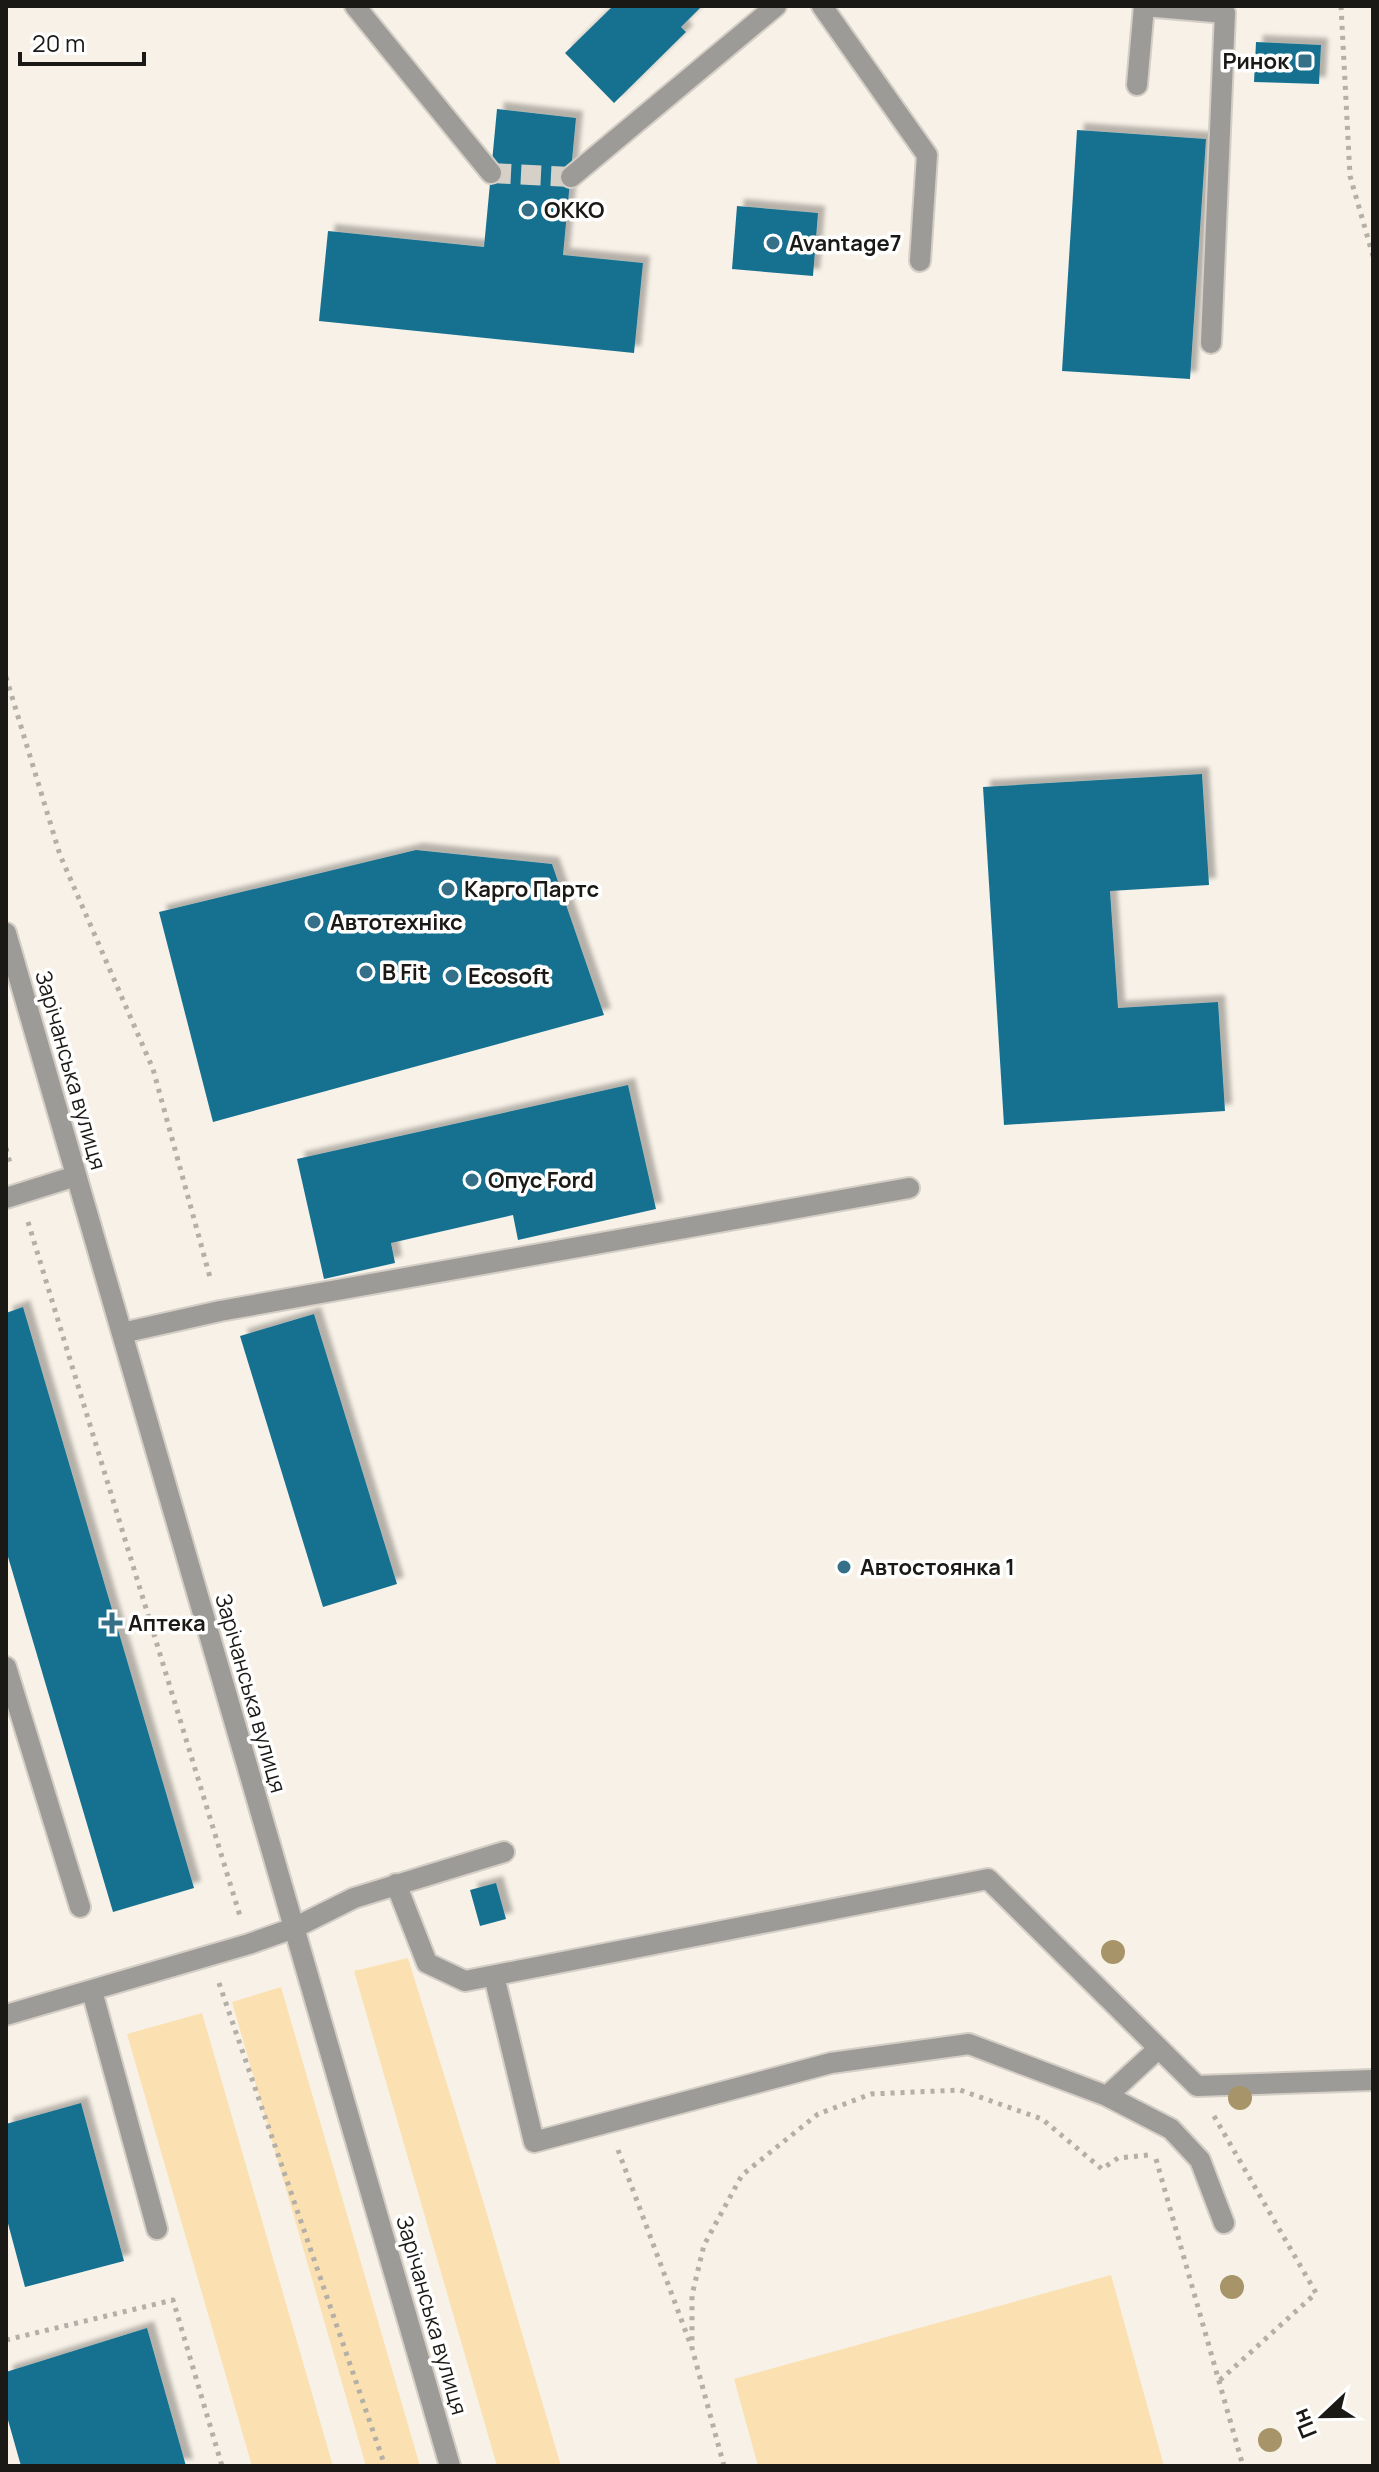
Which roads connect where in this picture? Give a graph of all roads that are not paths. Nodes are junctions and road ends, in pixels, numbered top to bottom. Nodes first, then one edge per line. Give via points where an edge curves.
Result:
1 (355, 6) edge
2 (776, 6) edge
3 (822, 6) edge
4 (1144, 6) edge
5 (1137, 85) dead end
6 (491, 173) dead end
7 (571, 177) tunnel mouth
8 (920, 261) dead end
9 (1211, 343) dead end
10 (6, 933) edge
11 (76, 1176) junction
12 (909, 1188) dead end
13 (13, 1196) edge
14 (122, 1333) junction
15 (6, 1667) edge
16 (504, 1852) dead end
17 (396, 1884) junction
18 (80, 1907) dead end
19 (294, 1928) junction
20 (494, 1976) junction
21 (92, 1991) junction
22 (6, 2015) edge
23 (1158, 2049) junction
24 (1373, 2080) edge
25 (1107, 2096) junction
26 (1224, 2223) dead end
27 (157, 2229) dead end
28 (450, 2466) edge

1 - 6 street
2 - 7 street
3 - 8 street via 927,155
4 - 5 street
4 - 9 street via 1225,13
10 - 11 street, Зарічанська вулиця
11 - 13 street
11 - 14 street, Зарічанська вулиця
12 - 14 street
14 - 19 street, Зарічанська вулиця
15 - 18 street
16 - 17 street
17 - 19 street
17 - 20 street via 427,1963 465,1981
19 - 21 street
19 - 28 street, Зарічанська вулиця
20 - 23 street via 988,1879
20 - 25 street via 534,2142 831,2063 969,2044
21 - 22 street
21 - 27 street
23 - 24 street via 1197,2086
23 - 25 street
25 - 26 street via 1171,2129 1200,2160

